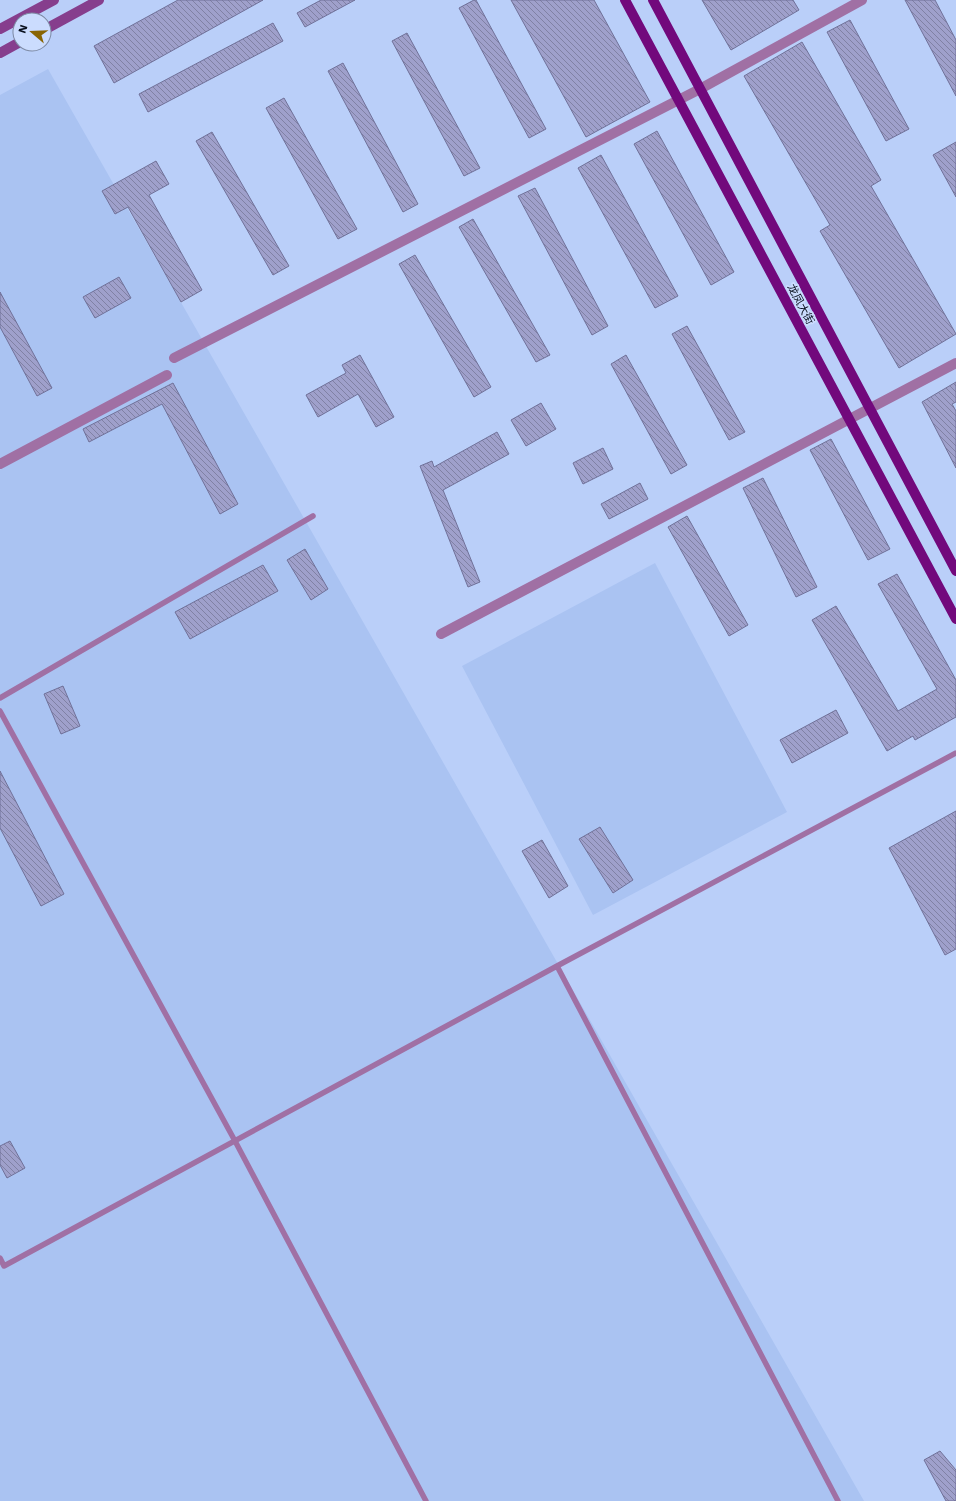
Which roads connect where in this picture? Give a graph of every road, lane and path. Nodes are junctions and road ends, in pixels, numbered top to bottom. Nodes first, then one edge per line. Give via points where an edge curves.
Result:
1 (54, 0) edge
2 (99, 0) edge
3 (625, 0) edge
4 (653, 0) edge
5 (862, 0) edge
6 (52, 26) edge
7 (0, 29) edge
8 (12, 46) edge
9 (0, 53) edge
10 (700, 89) junction
11 (678, 99) junction
12 (174, 358) dead end
13 (956, 363) edge
14 (167, 375) dead end
15 (870, 409) junction
16 (850, 420) junction
17 (0, 464) edge
18 (313, 516) dead end
19 (956, 571) edge
20 (956, 618) edge
21 (441, 634) dead end
22 (0, 698) edge
23 (0, 711) edge
24 (956, 753) edge
25 (557, 966) junction
26 (235, 1142) junction
27 (0, 1258) edge
28 (426, 1501) edge
29 (838, 1501) edge

1 - 7 main road
2 - 6 main road
3 - 11 main road, 龙凤大街
4 - 10 main road, 龙凤大街
5 - 10 street
8 - 9 main road
10 - 11 street
10 - 15 main road, 龙凤大街
11 - 12 street
11 - 16 main road, 龙凤大街
13 - 15 street
14 - 17 street
15 - 16 street
15 - 19 main road, 龙凤大街
16 - 20 main road, 龙凤大街
16 - 21 street
18 - 22 lane
23 - 26 lane
24 - 25 lane
25 - 26 lane
25 - 29 lane
26 - 27 lane via 4,1266
26 - 28 lane

